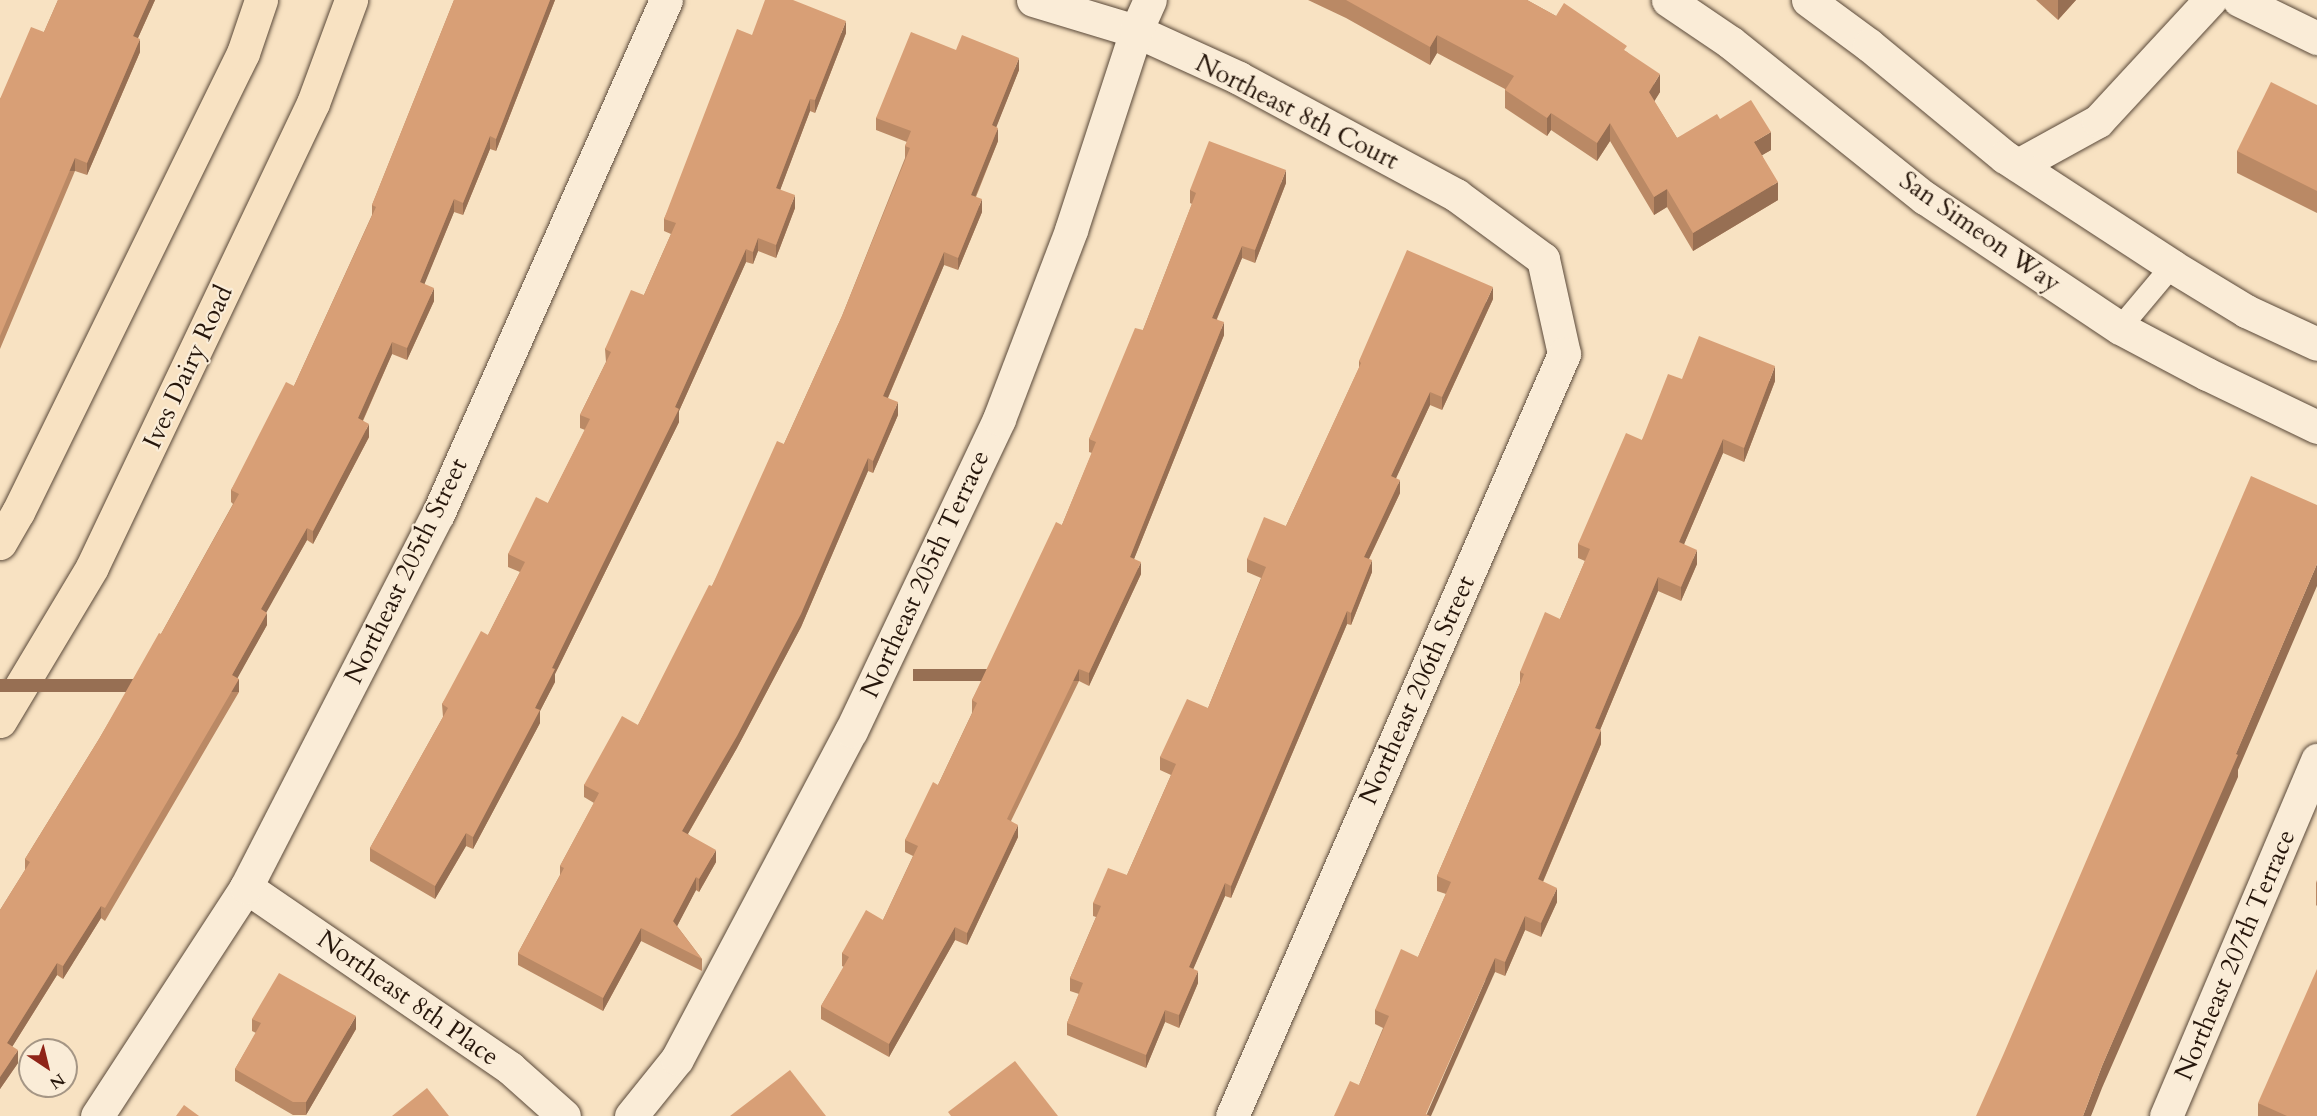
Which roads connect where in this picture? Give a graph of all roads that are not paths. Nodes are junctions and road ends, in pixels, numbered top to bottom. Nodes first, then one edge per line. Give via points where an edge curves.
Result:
1 (261, 0) edge
2 (351, 0) edge
3 (666, 0) edge
4 (1033, 0) edge
5 (1150, 0) edge
6 (1668, 0) edge
7 (1808, 0) edge
8 (2210, 0) edge
9 (2239, 0) edge
10 (1136, 31) junction
11 (2317, 38) edge
12 (2018, 165) junction
13 (1543, 259) joint
14 (2172, 266) junction
15 (2121, 328) junction
16 (2317, 344) edge
17 (2317, 426) edge
18 (0, 543) edge
19 (0, 721) edge
20 (2317, 760) edge
21 (246, 887) junction
22 (97, 1116) edge
23 (564, 1116) edge
24 (631, 1116) edge
25 (1232, 1116) edge
26 (2166, 1116) edge

1 - 18 main road via 243,53
2 - 19 main road, Ives Dairy Road via 313,103 92,567
3 - 21 street, Northeast 205th Street via 438,514
4 - 10 street, Northeast 8th Court
5 - 10 street, Northeast 205th Terrace
6 - 15 street, San Simeon Way via 1730,42 1926,198
7 - 12 street
8 - 12 street via 2098,121
9 - 11 street
10 - 13 street, Northeast 8th Court via 1239,78 1456,195
10 - 24 street, Northeast 205th Terrace via 1071,230 999,419 840,753 677,1059
12 - 14 street
13 - 25 street, Northeast 206th Street via 1564,354
14 - 15 lane
14 - 16 street via 2246,311
15 - 17 street, San Simeon Way
20 - 26 street, Northeast 207th Terrace
21 - 22 street, Northeast 205th Street
21 - 23 street, Northeast 8th Place via 510,1068

